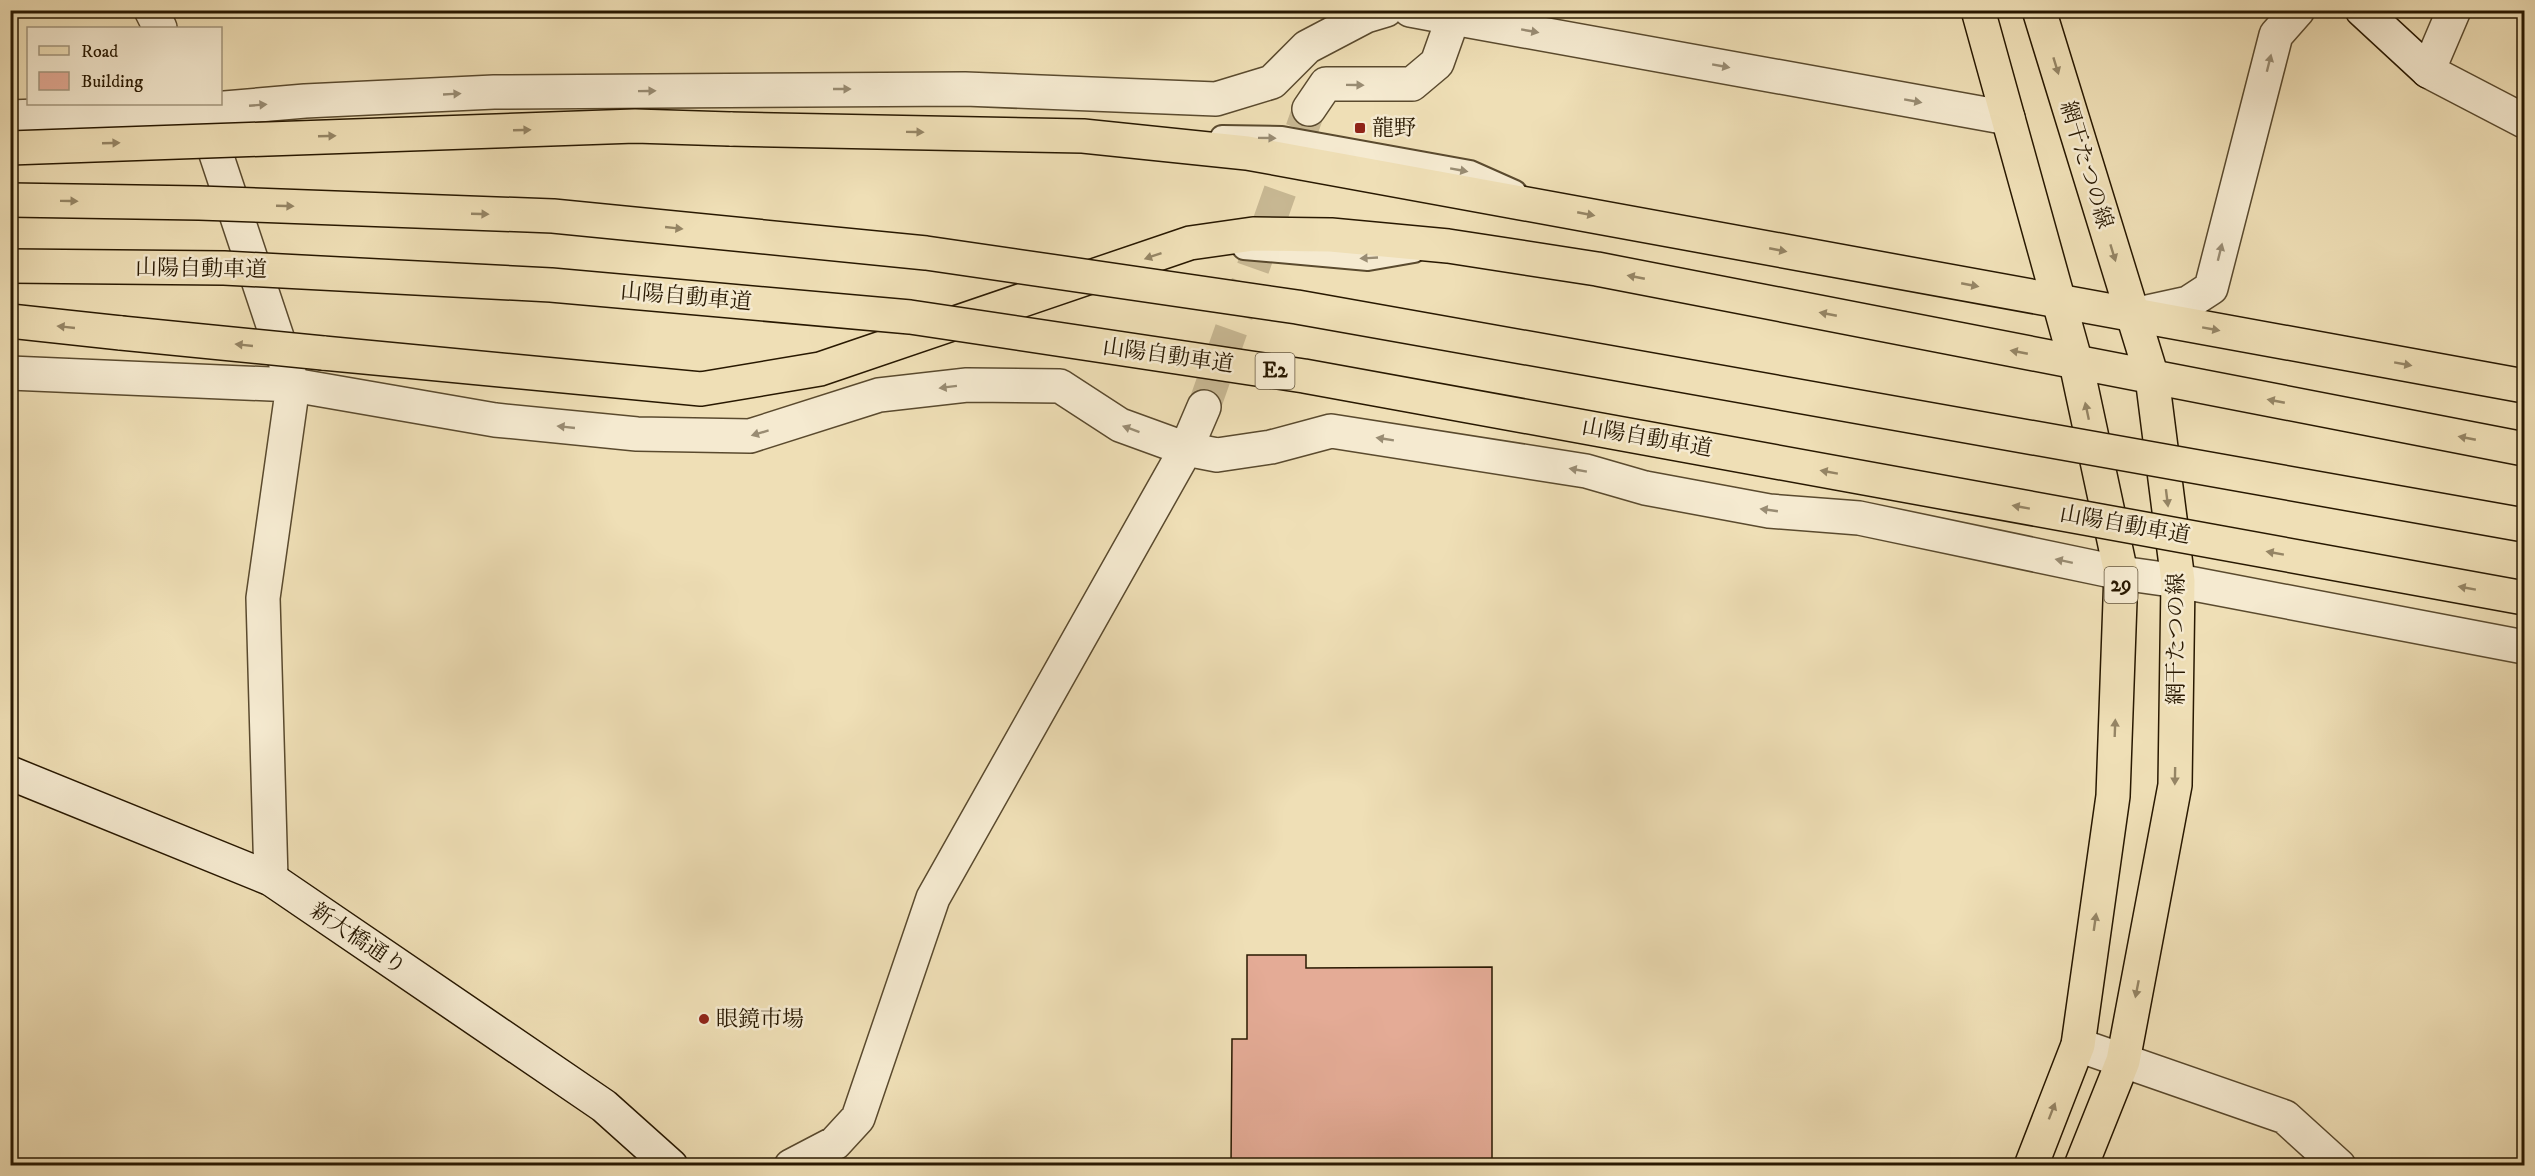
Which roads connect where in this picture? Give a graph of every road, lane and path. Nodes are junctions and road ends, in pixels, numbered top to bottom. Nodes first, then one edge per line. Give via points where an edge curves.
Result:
1 (151, 10) edge
2 (1386, 10) edge
3 (1410, 10) edge
4 (1978, 10) edge
5 (2039, 10) edge
6 (2298, 10) edge
7 (2362, 10) edge
8 (2454, 10) edge
9 (1453, 18) junction
10 (160, 27) edge
11 (2428, 71) junction
12 (199, 107) edge
13 (1310, 109) tunnel mouth
14 (10, 117) edge
15 (2008, 118) junction
16 (2524, 121) edge
17 (10, 148) edge
18 (10, 200) edge
19 (10, 266) edge
20 (2061, 302) junction
21 (2133, 315) junction
22 (10, 321) edge
23 (2076, 363) junction
24 (10, 373) edge
25 (2152, 377) junction
26 (294, 385) junction
27 (2524, 386) edge
28 (1204, 407) tunnel mouth
29 (1186, 449) junction
30 (2524, 449) edge
31 (2524, 525) edge
32 (2121, 573) junction
33 (2178, 581) junction
34 (2524, 598) edge
35 (2524, 647) edge
36 (10, 773) edge
37 (271, 879) junction
38 (2078, 1045) junction
39 (2123, 1061) junction
40 (671, 1166) edge
41 (791, 1166) edge
42 (2031, 1166) edge
43 (2081, 1166) edge
44 (2339, 1166) edge

1 - 10 street
12 -> 2 street via 530,92 965,89 1216,99 1272,82 1307,47 1366,16
3 - 9 street
4 - 15 main road, 29
5 -> 21 main road, 網干たつの線
21 -> 6 street via 2188,303 2211,288 2276,35
7 - 11 street
8 - 11 street
13 -> 9 street via 1326,84 1412,84 1437,63
9 -> 15 street
11 - 16 street
12 - 14 street
12 - 26 street
15 - 20 main road, 29
17 -> 20 main road, bridge via 623,127 1083,135 1247,153
18 -> 31 main road, bridge via 553,216 926,253 1297,307
34 -> 19 main road, 山陽自動車道 / E2, bridge via 1304,376 910,317 551,285 224,268
20 - 21 main road
20 - 23 main road, 29
21 - 25 main road, 網干たつの線
21 -> 27 main road
23 -> 22 main road, bridge via 1597,269 1448,246 1319,234 1252,234 1190,243 820,369 701,389
23 - 25 main road
32 -> 23 main road, 29
24 - 26 street
30 -> 25 main road
25 -> 33 main road, 網干たつの線
29 -> 26 street via 1120,425 1060,387 967,385 879,395 750,436 637,434 495,420
26 - 37 street via 263,598
28 - 29 street
32 -> 29 street via 1860,518 1769,511 1645,488 1586,471 1331,431 1271,447 1217,455
29 - 41 street via 933,898 858,1118 835,1143
32 - 33 street
38 -> 32 main road, 29 via 2113,796
33 - 35 street
33 -> 39 main road, 網干たつの線 via 2175,785
36 - 37 street, 新大橋通り
37 - 40 street, 新大橋通り via 604,1106
38 - 39 street
42 -> 38 main road, 29
39 - 43 main road, 網干たつの線
39 - 44 street via 2285,1117

